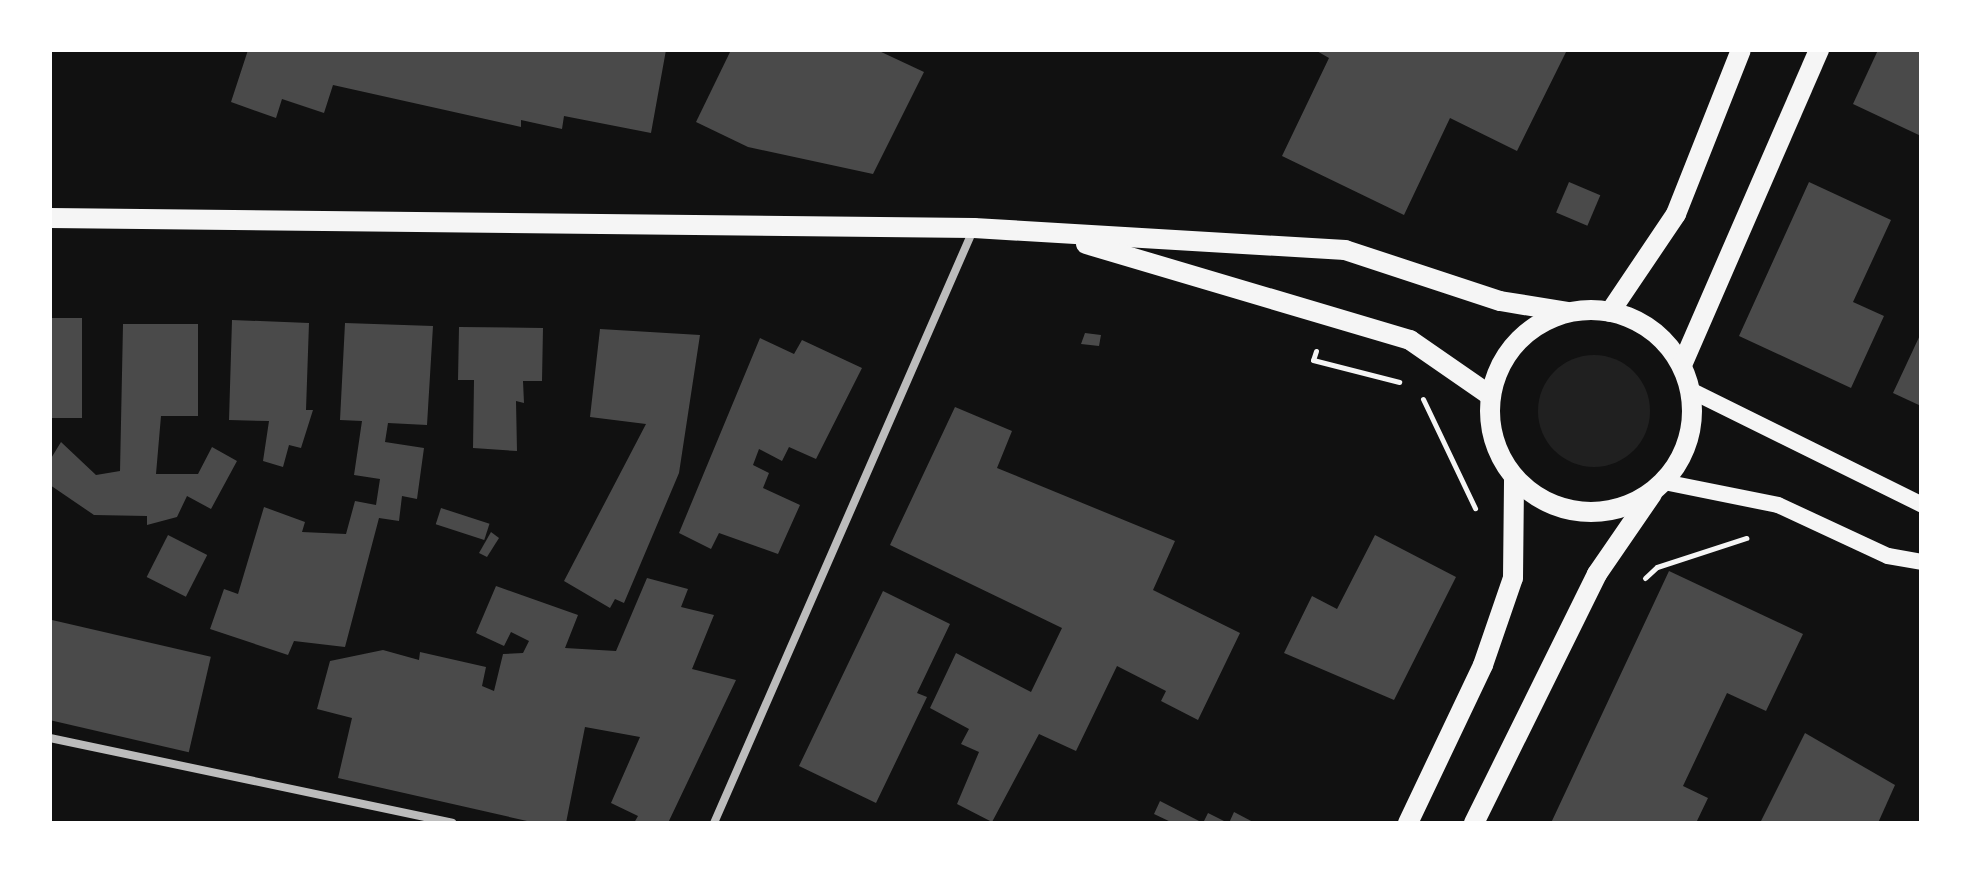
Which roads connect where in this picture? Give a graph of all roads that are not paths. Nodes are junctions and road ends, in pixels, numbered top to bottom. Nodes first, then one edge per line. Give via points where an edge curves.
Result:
1 (1741, 50) edge
2 (1819, 50) edge
3 (50, 218) edge
4 (974, 228) junction
5 (1051, 234) junction
6 (1567, 312) junction
7 (1610, 312) junction
8 (1682, 365) junction
9 (1690, 390) junction
10 (1491, 396) junction
11 (1514, 477) junction
12 (1659, 486) junction
13 (1921, 504) edge
14 (1921, 562) edge
15 (50, 738) edge
16 (452, 823) edge
17 (714, 823) edge
18 (1408, 823) edge
19 (1474, 823) edge

1 - 7 main road via 1676,214
2 - 8 main road
3 - 4 main road
4 - 5 main road
4 - 17 street
5 - 6 main road via 1345,250 1500,301
5 - 10 main road via 1410,340
6 - 7 main road
6 - 10 main road via 1517,342
7 - 8 main road via 1652,330
8 - 9 main road
9 - 12 main road via 1692,423
9 - 13 main road
10 - 11 main road via 1499,453
11 - 12 main road via 1533,494 1581,512 1607,511
11 - 18 main road via 1513,578 1483,665
12 - 14 main road via 1778,505 1888,556
12 - 19 main road via 1597,574
15 - 16 street

